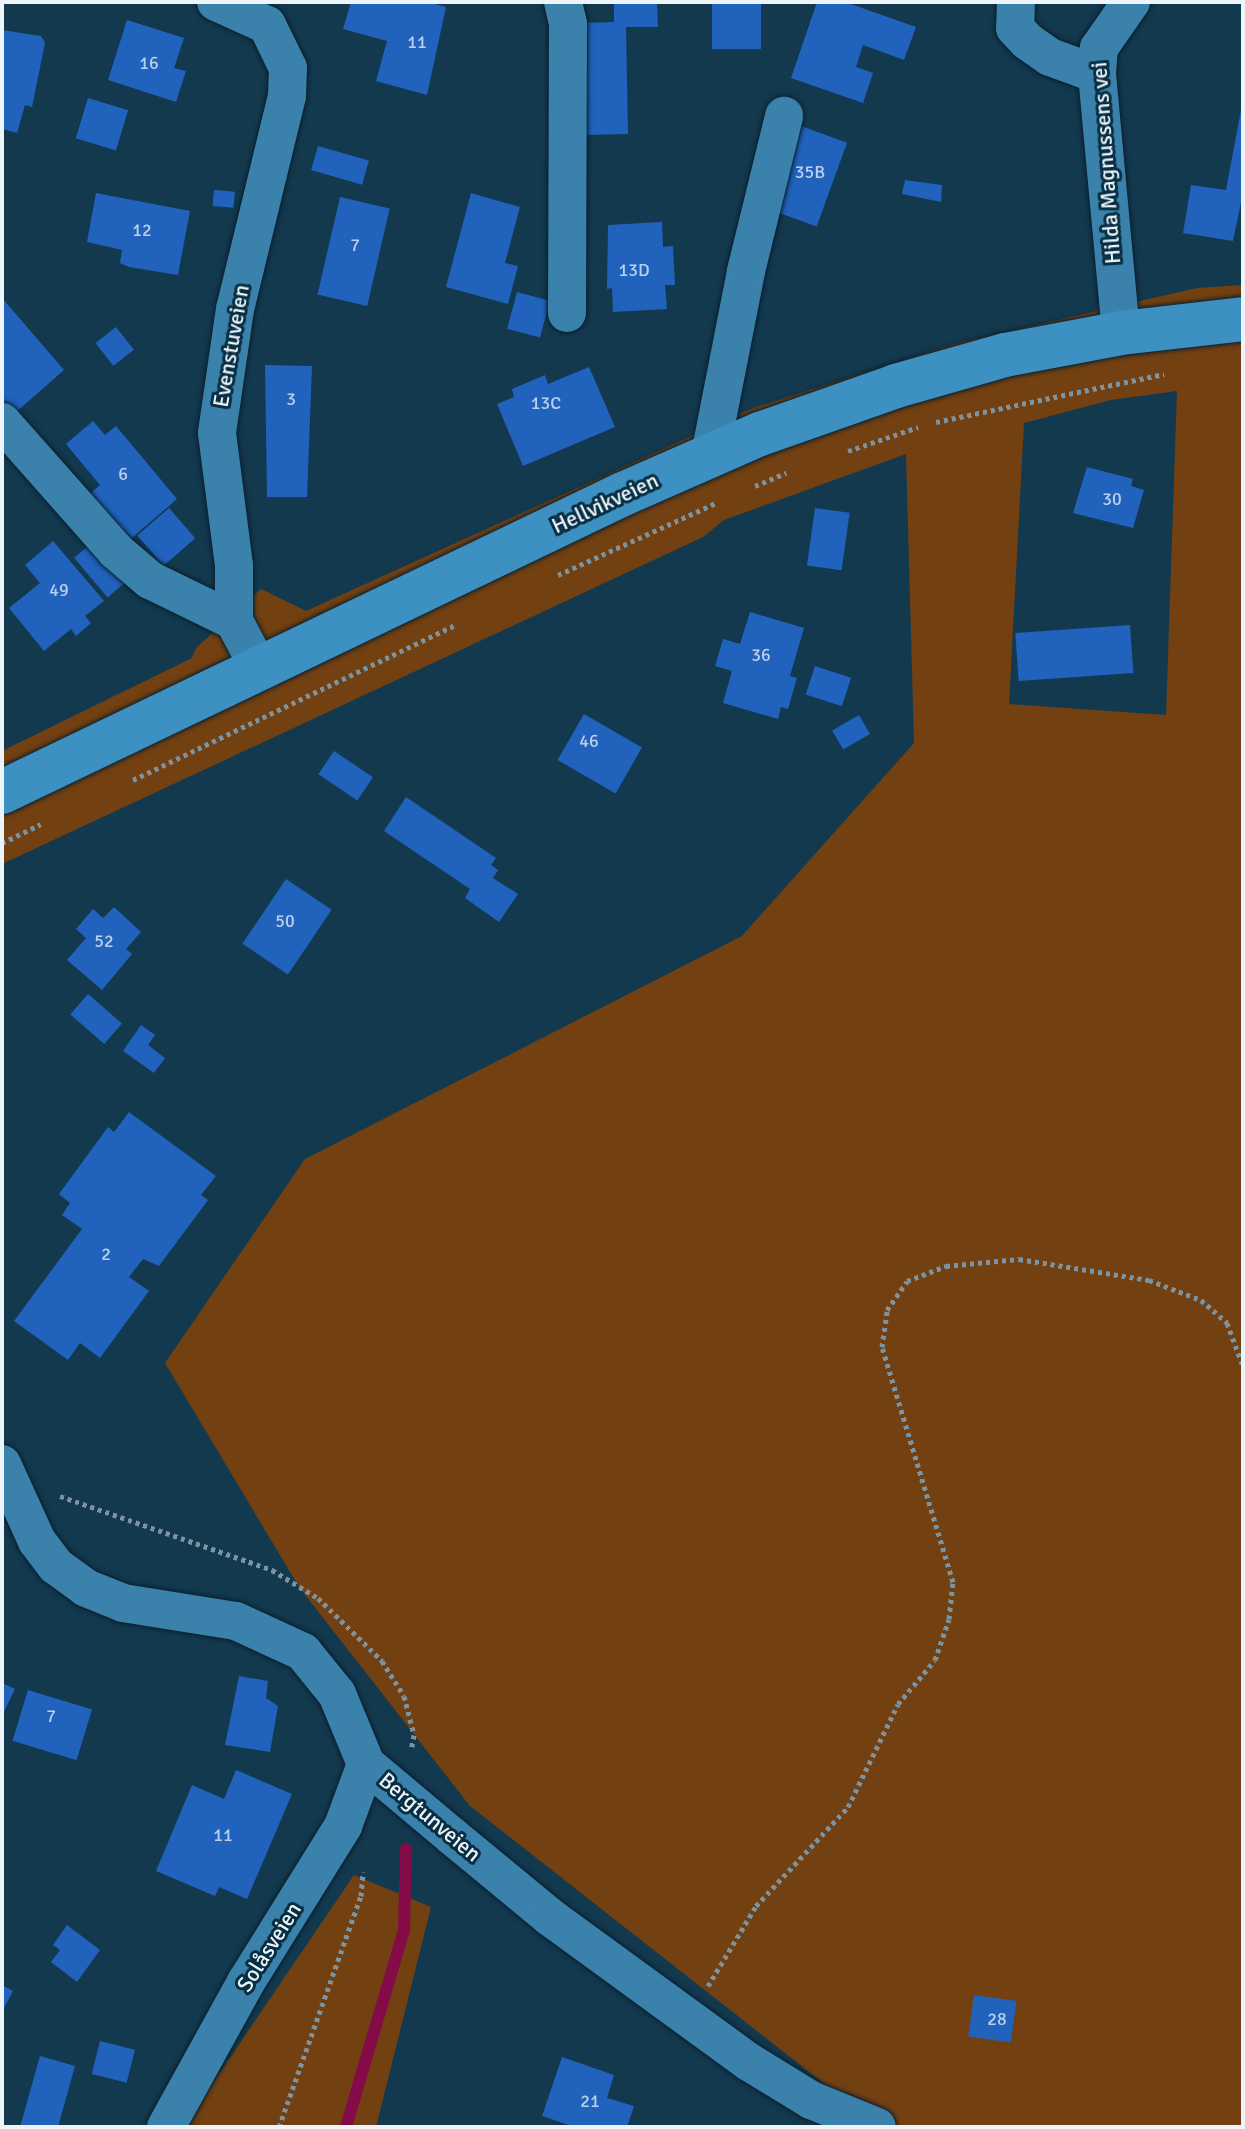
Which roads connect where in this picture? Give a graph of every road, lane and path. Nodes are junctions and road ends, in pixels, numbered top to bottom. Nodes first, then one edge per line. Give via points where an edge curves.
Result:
1 (216, 2) edge
2 (563, 2) edge
3 (1016, 2) edge
4 (1131, 2) edge
5 (272, 14) edge
6 (1097, 74) junction
7 (784, 116) dead end
8 (567, 313) dead end
9 (1243, 319) edge
10 (1121, 333) junction
11 (1173, 373) dead end
12 (2, 422) edge
13 (845, 452) dead end
14 (710, 455) junction
15 (789, 472) dead end
16 (746, 490) dead end
17 (732, 496) dead end
18 (543, 583) dead end
19 (234, 621) junction
20 (458, 624) dead end
21 (260, 670) junction
22 (127, 783) dead end
23 (2, 792) edge
24 (44, 823) dead end
25 (2, 843) edge
26 (1243, 1366) edge
27 (2, 1464) edge
28 (366, 1764) junction
29 (343, 1826) junction
30 (687, 2020) junction
31 (166, 2127) edge
32 (279, 2127) edge
33 (877, 2127) edge

1 - 5 street, Evenstuveien
2 - 8 street via 568,24
3 - 6 street via 1015,28 1027,41 1050,57
4 - 6 street, Hilda Magnussens vei via 1099,48
5 - 19 street, Evenstuveien via 288,68 287,96 235,309 217,433 234,565
6 - 10 street, Hilda Magnussens vei
7 - 14 street via 746,271
9 - 10 main road, Hellvikveien
10 - 14 main road, Hellvikveien via 1005,355 896,386
11 - 13 path via 976,411
12 - 19 street via 150,580
14 - 21 main road, Hellvikveien
15 - 16 path
17 - 18 path
19 - 21 street, Evenstuveien
20 - 22 path
21 - 23 main road, Hellvikveien
24 - 25 path
26 - 30 path via 1227,1323 1201,1300 1149,1280 1019,1259 946,1266 907,1281 887,1310 882,1347 953,1582 949,1619 935,1660 898,1704 848,1807 756,1906
27 - 28 street, Bergtunveien via 37,1541 56,1566 86,1588 123,1603 236,1621 303,1652 337,1694
28 - 29 street, Solåsveien
28 - 30 street, Bergtunveien via 550,1917
29 - 31 street, Solåsveien via 246,1982
29 - 32 path via 364,1852 361,1896
30 - 33 street, Bergtunveien via 811,2100

